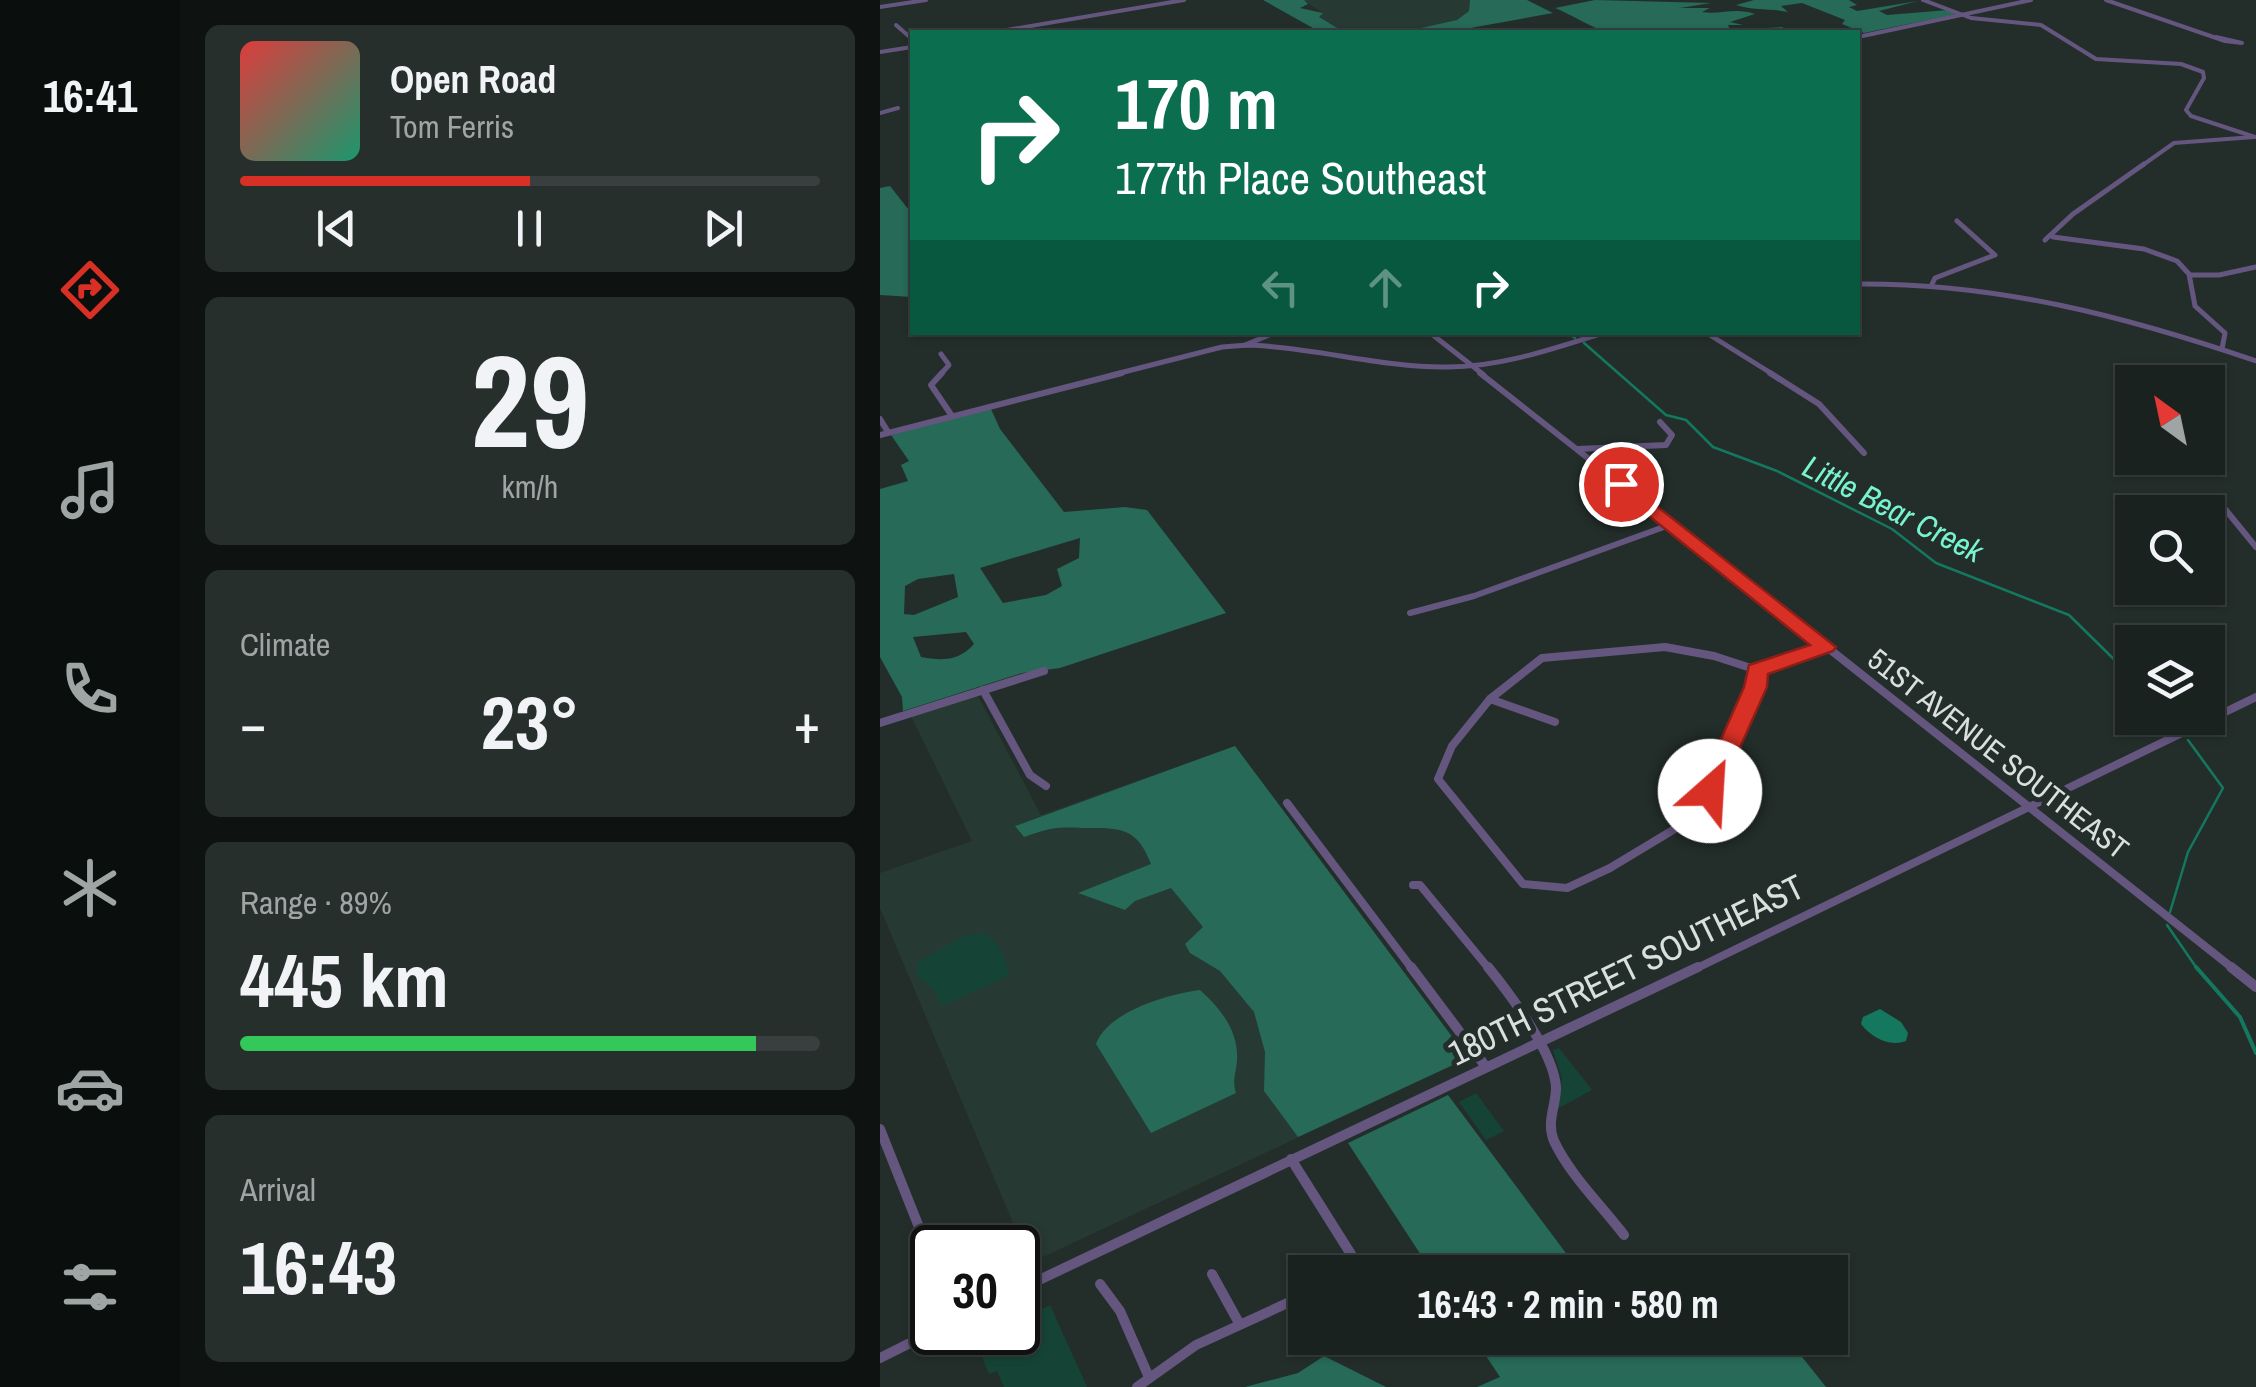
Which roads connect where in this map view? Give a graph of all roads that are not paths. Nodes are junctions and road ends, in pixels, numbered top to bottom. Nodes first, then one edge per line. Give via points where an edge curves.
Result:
1 (882, 0) edge
2 (926, 0) edge
3 (1184, 0) edge
4 (1923, 0) edge
5 (2031, 0) edge
6 (2106, 0) edge
7 (889, 6) junction
8 (880, 8) edge
9 (1962, 14) junction
10 (896, 25) dead end
11 (1007, 30) edge
12 (910, 37) edge
13 (1860, 37) edge
14 (2216, 38) dead end
15 (910, 46) edge
16 (880, 52) edge
17 (898, 108) dead end
18 (880, 113) edge
19 (2256, 137) edge
20 (1957, 220) dead end
21 (2052, 237) junction
22 (2044, 240) dead end
23 (2256, 267) edge
24 (2191, 275) junction
25 (1860, 284) edge
26 (1932, 284) junction
27 (1269, 335) edge
28 (1433, 335) edge
29 (1598, 335) edge
30 (1710, 335) edge
31 (1245, 345) junction
32 (2222, 349) junction
33 (941, 354) dead end
34 (2256, 361) edge
35 (1476, 368) junction
36 (952, 416) junction
37 (880, 419) edge
38 (1660, 422) dead end
39 (884, 433) edge
40 (1578, 449) junction
41 (1864, 453) dead end
42 (2225, 509) dead end
43 (1672, 524) junction
44 (2256, 546) edge
45 (1410, 613) dead end
46 (1826, 647) junction
47 (1757, 670) junction
48 (1044, 671) dead end
49 (983, 690) junction
50 (2256, 696) edge
51 (1490, 699) junction
52 (1555, 722) dead end
53 (880, 723) edge
54 (1046, 786) dead end
55 (1287, 802) dead end
56 (2028, 806) junction
57 (1413, 885) dead end
58 (2256, 987) edge
59 (1538, 1043) junction
60 (1486, 1067) junction
61 (880, 1129) edge
62 (1291, 1159) junction
63 (918, 1225) edge
64 (1624, 1235) dead end
65 (1350, 1255) edge
66 (1212, 1274) dead end
67 (1040, 1279) edge
68 (1100, 1284) dead end
69 (1288, 1304) edge
70 (1239, 1323) junction
71 (910, 1343) edge
72 (880, 1358) edge
73 (1148, 1376) junction
74 (1136, 1387) edge

1 - 7 street
2 - 7 street
3 - 11 street
4 - 9 street
5 - 9 street
6 - 14 street
7 - 8 street
9 - 13 street
9 - 19 street via 2041,25 2096,59 2194,68 2204,78 2188,104 2191,116
10 - 12 street
15 - 16 street
17 - 18 street
19 - 21 street via 2174,143 2073,214
20 - 26 street via 1995,255
21 - 22 street
21 - 24 street via 2155,253
23 - 24 street
24 - 32 street via 2191,300 2225,334
25 - 26 street
26 - 32 street via 2078,309
27 - 31 street
28 - 35 street, 51ST AVENUE SOUTHEAST
29 - 35 street
30 - 41 street via 1818,404
31 - 35 street via 1402,366
31 - 36 street
32 - 34 street
33 - 36 street via 949,366 931,385
35 - 40 street, 51ST AVENUE SOUTHEAST
36 - 39 street
37 - 39 street
38 - 40 street via 1672,435 1666,444
40 - 43 street, 51ST AVENUE SOUTHEAST
42 - 44 street
43 - 45 street
43 - 46 street, 51ST AVENUE SOUTHEAST
46 - 47 street
46 - 56 street, 51ST AVENUE SOUTHEAST
47 - 51 street via 1665,647 1577,654 1542,658
47 - 51 street via 1727,758 1683,824 1567,888 1523,884 1438,779 1452,746
48 - 49 street
49 - 53 street
49 - 54 street via 1030,775
50 - 56 street, 180TH STREET SOUTHEAST
51 - 52 street
55 - 60 street
56 - 58 street, 51ST AVENUE SOUTHEAST
56 - 59 street, 180TH STREET SOUTHEAST
57 - 59 street via 1490,968
59 - 60 street, 180TH STREET SOUTHEAST
59 - 64 street via 1555,1074 1552,1137
60 - 62 street, 180TH STREET SOUTHEAST
61 - 63 street
62 - 65 street
62 - 67 street, 180TH STREET SOUTHEAST
66 - 70 street
68 - 73 street via 1120,1310
69 - 70 street
70 - 73 street via 1189,1345
71 - 72 street
73 - 74 street

